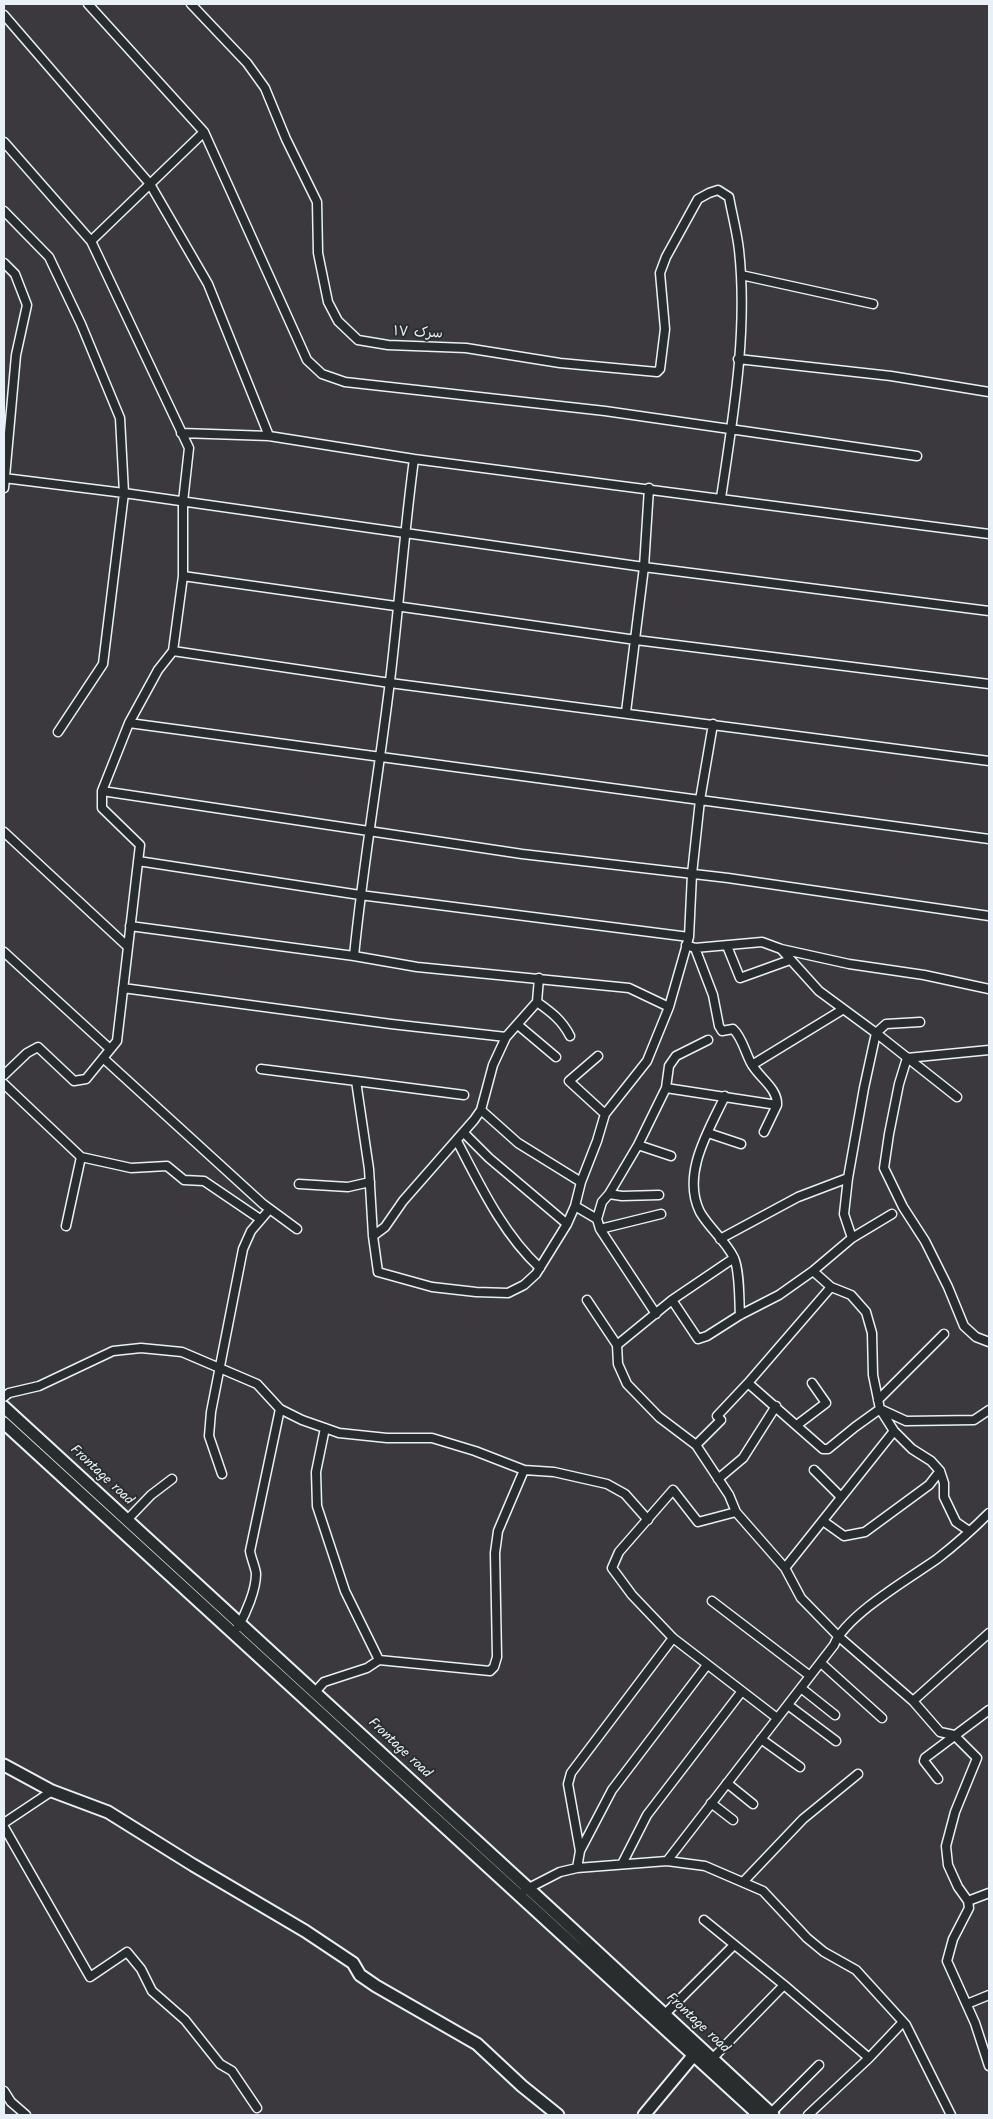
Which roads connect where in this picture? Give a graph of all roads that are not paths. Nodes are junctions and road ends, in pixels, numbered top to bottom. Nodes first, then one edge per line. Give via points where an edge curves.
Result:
1 (88, 4) edge
2 (191, 4) edge
3 (4, 15) edge
4 (204, 132) junction
5 (4, 142) edge
6 (150, 184) junction
7 (4, 211) edge
8 (92, 240) junction
9 (4, 263) edge
10 (740, 275) junction
11 (874, 304) dead end
12 (738, 359) junction
13 (989, 392) edge
14 (732, 428) junction
15 (181, 433) junction
16 (269, 436) junction
17 (917, 456) dead end
18 (414, 459) junction
19 (4, 478) edge
20 (4, 488) edge
21 (649, 488) junction
22 (124, 493) junction
23 (721, 498) junction
24 (183, 502) junction
25 (404, 533) junction
26 (989, 534) edge
27 (644, 567) junction
28 (183, 576) junction
29 (398, 606) junction
30 (989, 611) edge
31 (636, 640) junction
32 (173, 651) junction
33 (390, 683) junction
34 (989, 684) edge
35 (626, 712) junction
36 (129, 723) junction
37 (713, 724) junction
38 (58, 732) dead end
39 (379, 758) junction
40 (989, 760) edge
41 (102, 791) junction
42 (700, 800) junction
43 (4, 832) edge
44 (370, 832) junction
45 (989, 839) edge
46 (138, 861) junction
47 (692, 874) junction
48 (360, 895) junction
49 (989, 916) edge
50 (130, 926) junction
51 (689, 937) junction
52 (686, 945) junction
53 (727, 946) junction
54 (128, 947) junction
55 (694, 948) junction
56 (781, 949) junction
57 (4, 952) edge
58 (354, 956) junction
59 (790, 960) junction
60 (539, 978) junction
61 (123, 988) junction
62 (989, 989) edge
63 (537, 1002) junction
64 (670, 1007) junction
65 (842, 1010) junction
66 (920, 1022) dead end
67 (518, 1025) junction
68 (876, 1033) junction
69 (570, 1036) dead end
70 (506, 1037) junction
71 (708, 1040) dead end
72 (110, 1049) junction
73 (989, 1050) edge
74 (598, 1056) dead end
75 (556, 1057) dead end
76 (103, 1058) junction
77 (908, 1058) junction
78 (752, 1065) junction
79 (261, 1069) dead end
80 (4, 1075) edge
81 (356, 1081) junction
82 (4, 1084) edge
83 (666, 1088) junction
84 (464, 1095) dead end
85 (725, 1096) junction
86 (957, 1097) dead end
87 (777, 1105) junction
88 (481, 1110) junction
89 (605, 1114) junction
90 (764, 1132) dead end
91 (464, 1133) junction
92 (708, 1133) junction
93 (457, 1142) junction
94 (741, 1144) dead end
95 (638, 1145) junction
96 (671, 1156) dead end
97 (81, 1157) junction
98 (848, 1178) junction
99 (370, 1182) junction
100 (581, 1182) junction
101 (299, 1184) dead end
102 (610, 1194) junction
103 (658, 1195) dead end
104 (575, 1206) junction
105 (270, 1210) junction
106 (661, 1214) dead end
107 (892, 1214) dead end
108 (260, 1219) junction
109 (597, 1220) junction
110 (567, 1224) junction
111 (66, 1226) dead end
112 (297, 1229) dead end
113 (600, 1229) junction
114 (373, 1236) junction
115 (852, 1238) junction
116 (720, 1239) junction
117 (734, 1258) junction
118 (540, 1268) junction
119 (813, 1270) junction
120 (831, 1287) junction
121 (587, 1300) dead end
122 (672, 1300) junction
123 (656, 1314) junction
124 (740, 1315) junction
125 (944, 1334) dead end
126 (989, 1342) edge
127 (617, 1345) junction
128 (221, 1369) junction
129 (748, 1383) junction
130 (812, 1383) dead end
131 (4, 1398) edge
132 (879, 1405) junction
133 (776, 1406) junction
134 (4, 1407) edge
135 (280, 1409) junction
136 (989, 1410) edge
137 (4, 1423) edge
138 (797, 1425) junction
139 (325, 1428) junction
140 (894, 1430) junction
141 (696, 1445) junction
142 (524, 1470) junction
143 (814, 1470) dead end
144 (940, 1471) junction
145 (222, 1474) dead end
146 (172, 1479) dead end
147 (718, 1479) junction
148 (841, 1497) junction
149 (736, 1512) junction
150 (989, 1513) edge
151 (127, 1520) junction
152 (648, 1520) junction
153 (823, 1521) junction
154 (969, 1531) junction
155 (785, 1568) junction
156 (712, 1601) dead end
157 (237, 1628) junction
158 (989, 1633) edge
159 (838, 1636) junction
160 (673, 1638) junction
161 (379, 1660) junction
162 (821, 1663) junction
163 (707, 1665) junction
164 (810, 1676) junction
165 (800, 1688) junction
166 (742, 1691) junction
167 (315, 1692) junction
168 (912, 1701) junction
169 (788, 1705) junction
170 (989, 1710) edge
171 (835, 1715) dead end
172 (777, 1718) junction
173 (882, 1718) dead end
174 (954, 1735) junction
175 (761, 1738) junction
176 (836, 1742) dead end
177 (4, 1765) edge
178 (800, 1767) dead end
179 (858, 1774) dead end
180 (938, 1779) dead end
181 (726, 1783) junction
182 (52, 1790) junction
183 (711, 1803) junction
184 (753, 1804) dead end
185 (733, 1820) dead end
186 (4, 1825) edge
187 (580, 1851) junction
188 (667, 1861) junction
189 (622, 1864) junction
190 (577, 1868) junction
191 (744, 1881) junction
192 (524, 1892) junction
193 (989, 1893) edge
194 (968, 1900) junction
195 (704, 1920) dead end
196 (734, 1944) junction
197 (784, 1985) junction
198 (989, 1995) edge
199 (967, 2004) junction
200 (664, 2015) junction
201 (903, 2022) junction
202 (693, 2056) junction
203 (869, 2058) junction
204 (712, 2059) junction
205 (989, 2061) edge
206 (819, 2065) dead end
207 (4, 2091) edge
208 (257, 2108) dead end
209 (26, 2115) edge
210 (557, 2115) edge
211 (644, 2115) edge
212 (768, 2115) edge
213 (808, 2115) edge
214 (951, 2115) edge

1 - 4 street
2 - 10 street, سرک ۱۷ via 247,63 265,88 318,202 318,253 328,302 338,321 358,340 388,345 466,348 560,363 657,372 665,329 660,273 698,199 718,190 728,197 739,249
3 - 6 street
4 - 6 street
4 - 14 street via 307,360 322,374 345,382
5 - 8 street
6 - 8 street
6 - 16 street via 208,284
7 - 22 street via 49,257 120,418
8 - 15 street
9 - 19 street via 15,274 27,305 16,355
10 - 11 street
10 - 12 street via 742,302
12 - 13 street via 891,376
12 - 14 street
14 - 17 street
14 - 23 street
15 - 16 street
15 - 24 street via 189,448
16 - 18 street
18 - 21 street
18 - 25 street
19 - 20 street
19 - 22 street
21 - 23 street
21 - 27 street
22 - 24 street
22 - 38 street via 103,664
23 - 26 street
24 - 25 street
24 - 28 street
25 - 27 street
25 - 29 street
27 - 30 street
27 - 31 street
28 - 29 street
28 - 32 street
29 - 31 street
29 - 33 street
31 - 34 street
31 - 35 street
32 - 33 street
32 - 36 street via 158,670
33 - 35 street
33 - 39 street
35 - 37 street
36 - 39 street
36 - 41 street
37 - 40 street
37 - 42 street
39 - 42 street
39 - 44 street
41 - 44 street
41 - 46 street via 102,808 140,845
42 - 45 street
42 - 47 street
43 - 54 street
44 - 47 street
44 - 48 street
46 - 48 street
46 - 50 street
47 - 49 street
47 - 51 street
48 - 51 street
48 - 58 street
50 - 54 street
50 - 58 street
51 - 52 street
52 - 55 street
52 - 64 street
53 - 55 street
53 - 56 street via 762,942
53 - 59 street via 740,978
54 - 61 street
55 - 78 street via 713,995 719,1026 722,1031 732,1029 738,1033
56 - 59 street
56 - 62 street
57 - 72 street
58 - 60 street via 464,973
59 - 65 street
60 - 63 street
60 - 64 street via 629,988
61 - 70 street
61 - 72 street via 117,1041
63 - 67 street
63 - 69 street via 565,1026
64 - 89 street via 647,1061
65 - 68 street
65 - 78 street
66 - 68 street via 886,1024
67 - 70 street
67 - 75 street
68 - 77 street
68 - 98 street
70 - 88 street via 493,1065
71 - 83 street via 676,1056 669,1066
72 - 76 street
73 - 77 street
74 - 89 street via 569,1081
76 - 80 street via 86,1079 74,1081 38,1047
76 - 105 street
77 - 86 street
77 - 126 street via 899,1084 884,1168 902,1208 944,1279 964,1326 976,1337
78 - 87 street via 776,1095
79 - 81 street
81 - 84 street
81 - 99 street
82 - 97 street
83 - 85 street
83 - 95 street
85 - 87 street
85 - 92 street
87 - 90 street
88 - 91 street
88 - 100 street via 518,1142
89 - 100 street
91 - 93 street
91 - 110 street
92 - 94 street
92 - 116 street via 693,1189 699,1210
93 - 114 street via 403,1201 385,1227
93 - 118 street via 486,1199
95 - 96 street
95 - 102 street
97 - 108 street via 131,1168 167,1166 184,1180 204,1181
97 - 111 street
98 - 115 street via 844,1214
98 - 116 street via 798,1197
99 - 101 street via 348,1187
99 - 114 street
100 - 104 street
102 - 103 street
102 - 109 street via 602,1202
104 - 109 street
104 - 110 street
105 - 108 street
105 - 112 street
106 - 113 street
107 - 115 street
108 - 128 street via 243,1248 226,1326
109 - 113 street
110 - 118 street
113 - 123 street
114 - 118 street via 378,1272 432,1287 508,1293 524,1284
115 - 119 street
116 - 117 street
117 - 122 street
117 - 124 street
119 - 120 street
119 - 124 street via 758,1308
120 - 129 street
120 - 132 street via 851,1295 866,1312 872,1333 873,1375
121 - 127 street
122 - 123 street
122 - 124 street via 698,1339
123 - 127 street
125 - 132 street
127 - 141 street via 618,1364 627,1384 659,1417
128 - 131 street via 182,1352 141,1348 114,1351 39,1386 9,1393
128 - 135 street via 256,1384
128 - 145 street via 208,1436
129 - 133 street
129 - 141 street via 717,1416 721,1420
130 - 138 street via 826,1403
132 - 136 street via 906,1421 974,1420
132 - 138 street via 825,1450
132 - 140 street
133 - 138 street
133 - 147 street via 743,1458
134 - 151 main road, Frontage road
135 - 139 street
135 - 157 street via 250,1551 256,1572 253,1588
137 - 157 main road
139 - 142 street via 339,1433 387,1438 432,1438
139 - 161 street via 316,1472 317,1506 345,1591
140 - 144 street
140 - 148 street
141 - 147 street
142 - 152 street via 554,1472 607,1484 625,1494
142 - 161 street via 498,1531 494,1553 497,1657 494,1667 490,1671
143 - 148 street
144 - 153 street via 929,1486 865,1532 844,1536
144 - 154 street via 944,1497 956,1522
146 - 151 street
147 - 149 street
148 - 153 street
149 - 152 street via 698,1522 673,1490
149 - 155 street
150 - 154 street
151 - 157 main road, Frontage road
152 - 160 street via 619,1552 612,1568 632,1595
153 - 155 street
154 - 159 street via 860,1613
155 - 159 street via 801,1598
156 - 164 street
157 - 167 main road, Frontage road
157 - 192 main road
158 - 168 street
159 - 162 street
159 - 168 street
160 - 163 street
160 - 187 street via 570,1773 568,1784
161 - 167 street via 367,1668 324,1682
162 - 164 street
162 - 173 street
163 - 166 street
163 - 187 street via 612,1790
164 - 165 street
165 - 169 street
165 - 171 street
166 - 172 street
166 - 189 street via 647,1814
167 - 192 main road, Frontage road
168 - 174 street via 940,1732
169 - 172 street
169 - 176 street
170 - 174 street
172 - 175 street
174 - 180 street via 924,1760
174 - 194 street via 977,1758 955,1812 946,1846 948,1865
175 - 178 street
175 - 181 street
177 - 182 main road
179 - 191 street via 803,1819
181 - 183 street
181 - 184 street
182 - 186 street
182 - 210 main road via 108,1812 305,1931 353,1963 360,1975 376,1986 477,2044
183 - 185 street
183 - 188 street
186 - 208 street via 90,1977 127,1952 141,1969 152,1991 185,2020 220,2064 232,2072
187 - 190 street
188 - 189 street
188 - 191 street via 705,1866
189 - 190 street
190 - 192 street via 560,1872
191 - 201 street via 763,1891 824,1952 856,1970
192 - 200 main road, Frontage road
192 - 202 main road
193 - 194 street
194 - 199 street via 969,1908 953,1939 947,1961
195 - 196 street
196 - 197 street
196 - 200 street
197 - 203 street
197 - 204 street
198 - 199 street
199 - 205 street
200 - 204 main road, Frontage road
201 - 203 street
201 - 214 street
202 - 211 main road
202 - 212 main road
203 - 213 street
204 - 212 main road, Frontage road
206 - 212 street
207 - 209 street

